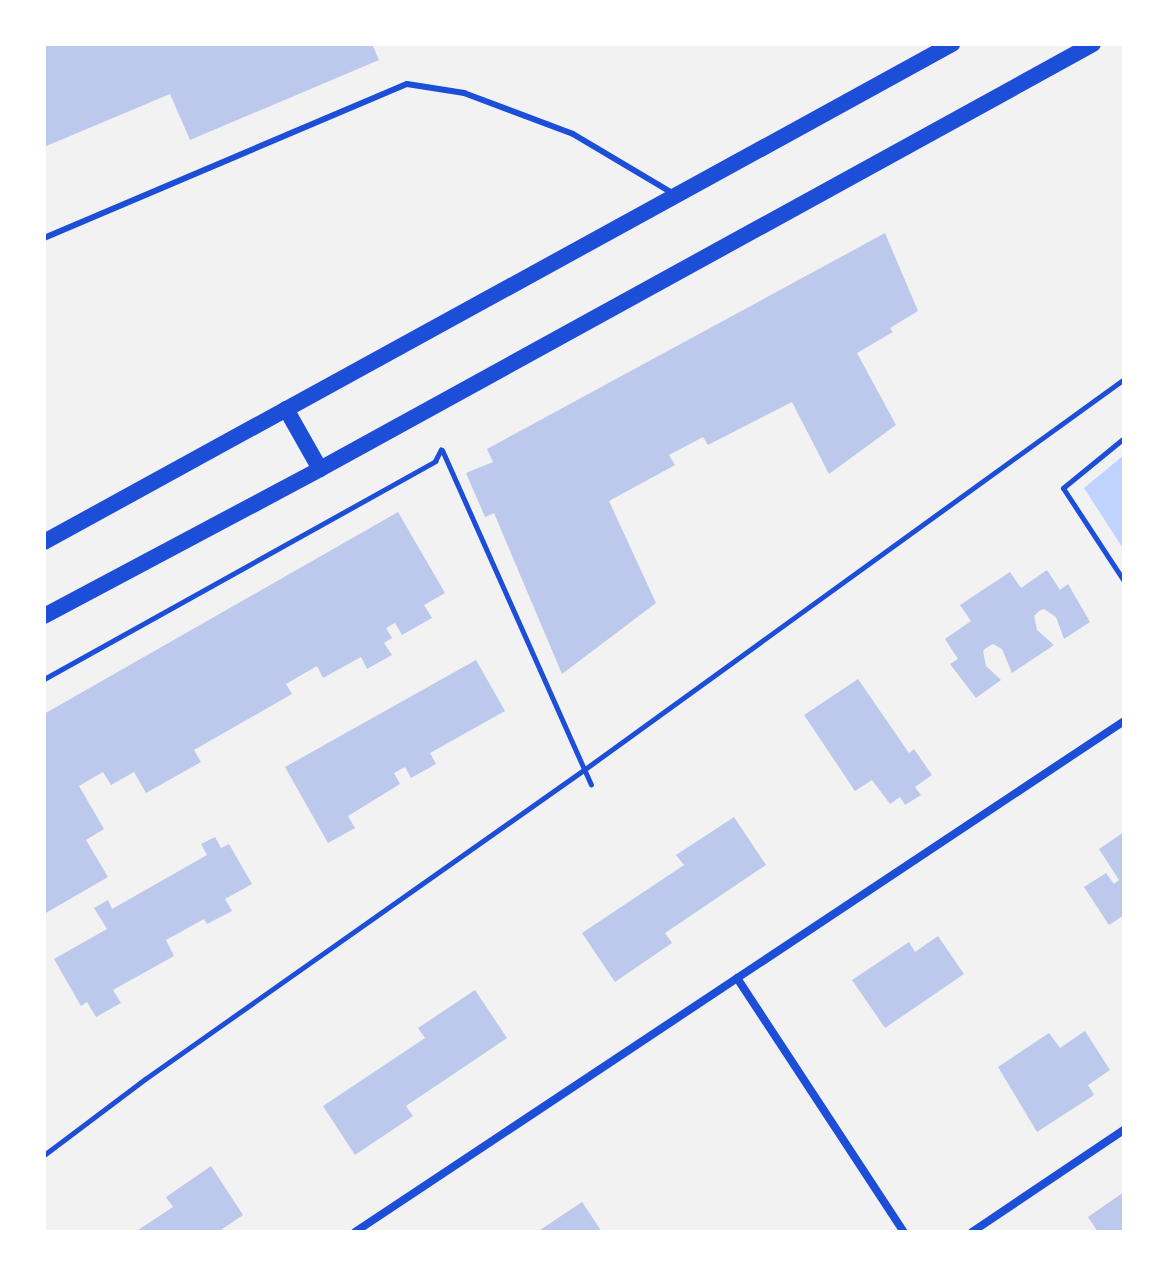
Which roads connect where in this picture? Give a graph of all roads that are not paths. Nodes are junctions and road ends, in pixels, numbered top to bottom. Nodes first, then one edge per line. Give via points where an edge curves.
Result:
1 (952, 44) edge
2 (1093, 44) edge
3 (677, 196) junction
4 (44, 238) edge
5 (286, 409) junction
6 (320, 469) junction
7 (44, 542) edge
8 (44, 616) edge
9 (1124, 721) edge
10 (737, 978) junction
11 (1124, 1130) edge
12 (355, 1232) edge
13 (904, 1232) edge
14 (973, 1232) edge

1 - 3 main road
2 - 6 main road
3 - 4 lane via 573,134 464,93 407,84
3 - 5 main road
5 - 6 main road
5 - 7 main road
6 - 8 main road
9 - 10 street
10 - 12 street
10 - 13 street
11 - 14 street

